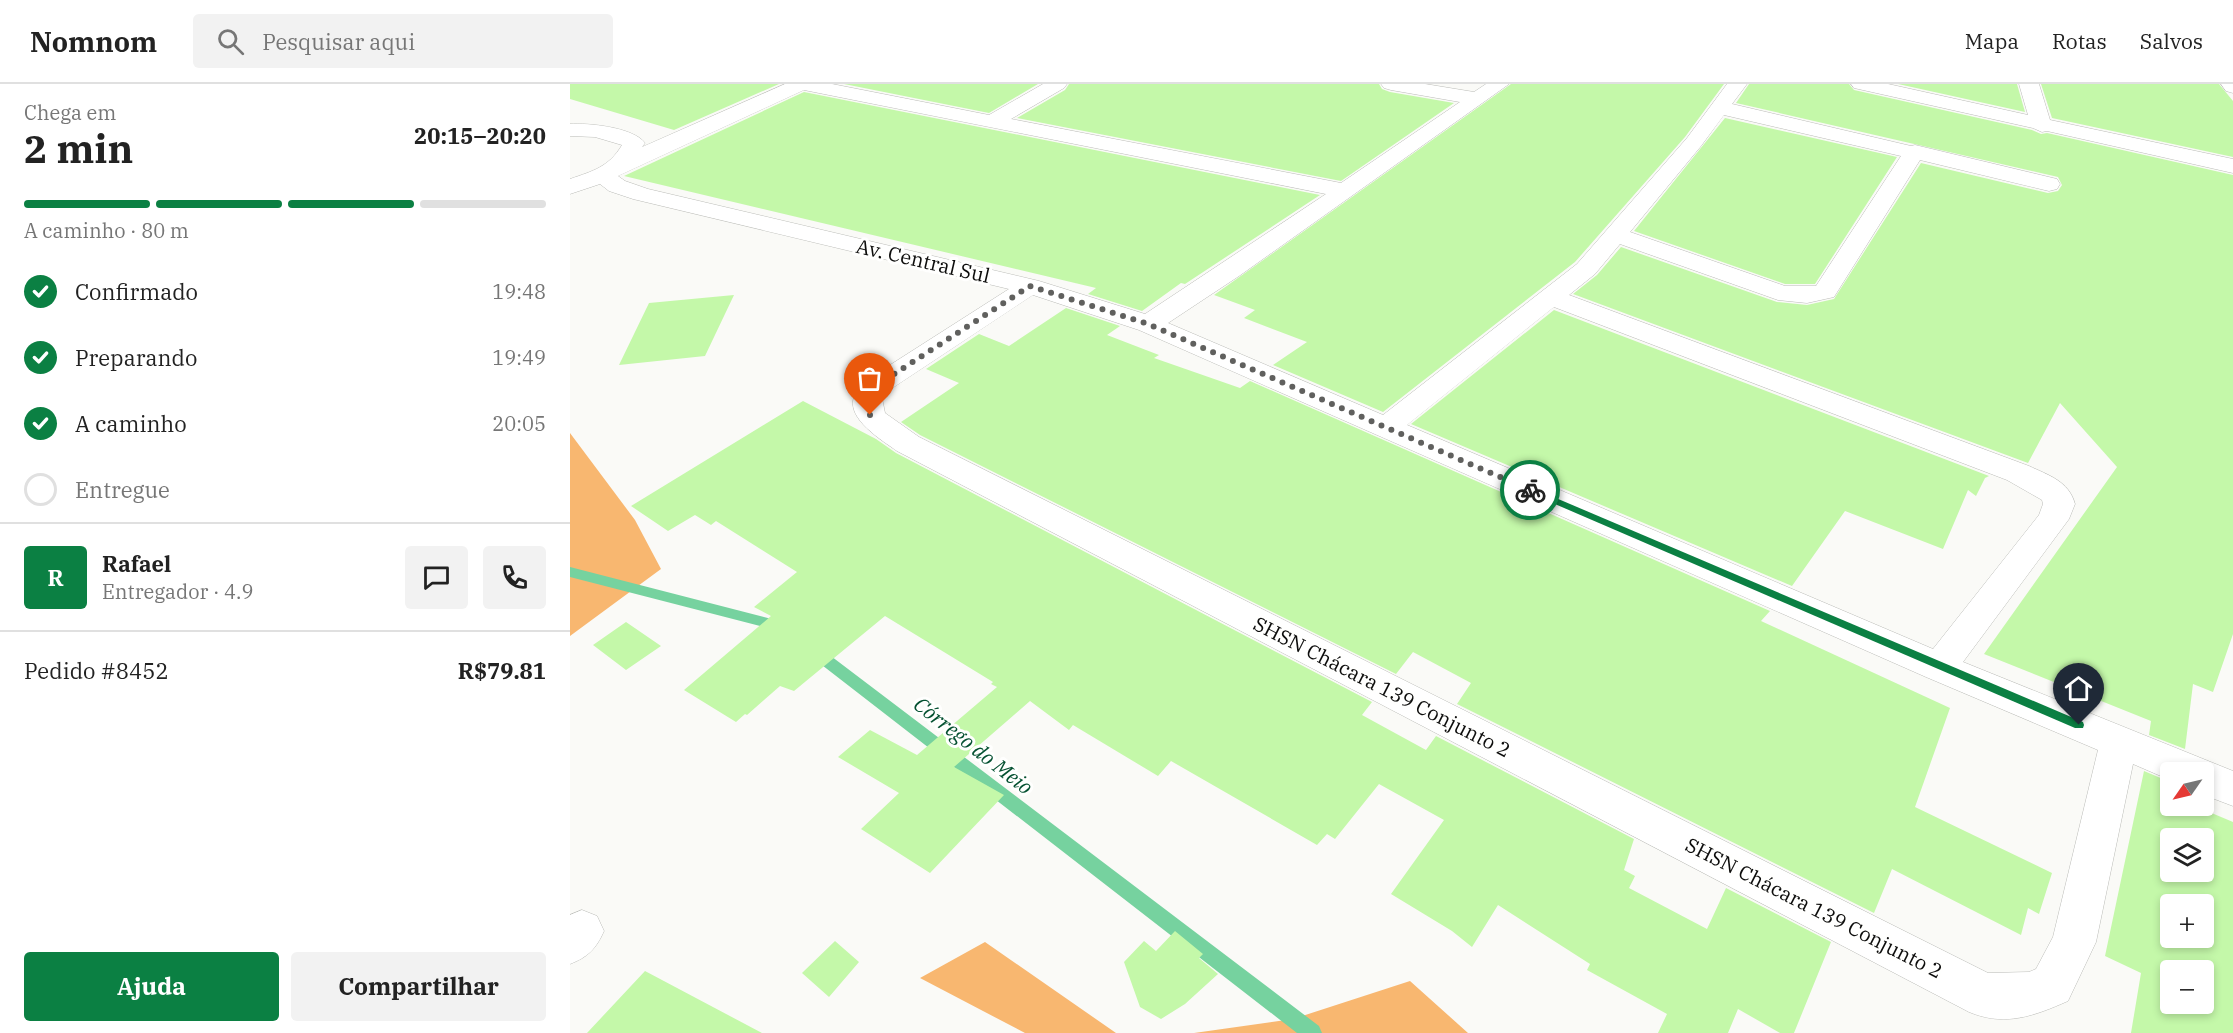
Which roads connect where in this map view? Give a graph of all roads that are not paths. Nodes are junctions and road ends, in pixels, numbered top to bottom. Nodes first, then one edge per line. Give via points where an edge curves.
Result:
1 (802, 84) edge
2 (1057, 84) edge
3 (1391, 84) edge
4 (1499, 84) edge
5 (1737, 84) edge
6 (1861, 84) edge
7 (2029, 84) edge
8 (1477, 99) junction
9 (1721, 108) junction
10 (991, 122) junction
11 (2042, 126) junction
12 (570, 130) edge
13 (634, 143) junction
14 (671, 143) junction
15 (1915, 151) junction
16 (622, 164) junction
17 (2233, 166) edge
18 (603, 175) junction
19 (2049, 184) dead end
20 (571, 186) edge
21 (1345, 191) junction
22 (640, 194) junction
23 (1616, 235) junction
24 (1030, 286) junction
25 (1549, 296) junction
26 (1148, 324) junction
27 (1385, 428) junction
28 (1939, 667) junction
29 (2119, 742) junction
30 (2168, 762) edge
31 (2214, 781) edge
32 (2233, 789) edge

1 - 10 street
1 - 14 street, Av. Central Sul
2 - 10 street
3 - 8 street
4 - 8 street
5 - 9 street
6 - 11 street
7 - 11 street
8 - 21 street
9 - 15 street
9 - 23 street
10 - 21 street
11 - 17 street
12 - 13 street via 608,132
13 - 14 street
13 - 16 street
14 - 16 street, Av. Central Sul
15 - 19 street
15 - 23 street via 1825,292 1812,296 1778,292
16 - 18 street, Av. Central Sul
18 - 20 street, Av. Central Sul
18 - 22 street, Av. Central Sul via 617,186
20 - 22 street, Av. Central Sul
21 - 26 street
22 - 24 street, Av. Central Sul
23 - 25 street via 1586,268
24 - 26 street, Av. Central Sul
24 - 29 street, SHSN Chácara 139 Conjunto 2 via 874,387 868,398 870,415 908,444 1985,996 2030,995 2052,986 2074,942
25 - 27 street
25 - 28 street via 1938,441 2050,489 2058,504 2053,519
26 - 27 street, Av. Central Sul
27 - 28 street, Av. Central Sul
28 - 29 street, Av. Central Sul
29 - 30 street, Av. Central Sul
31 - 32 street

